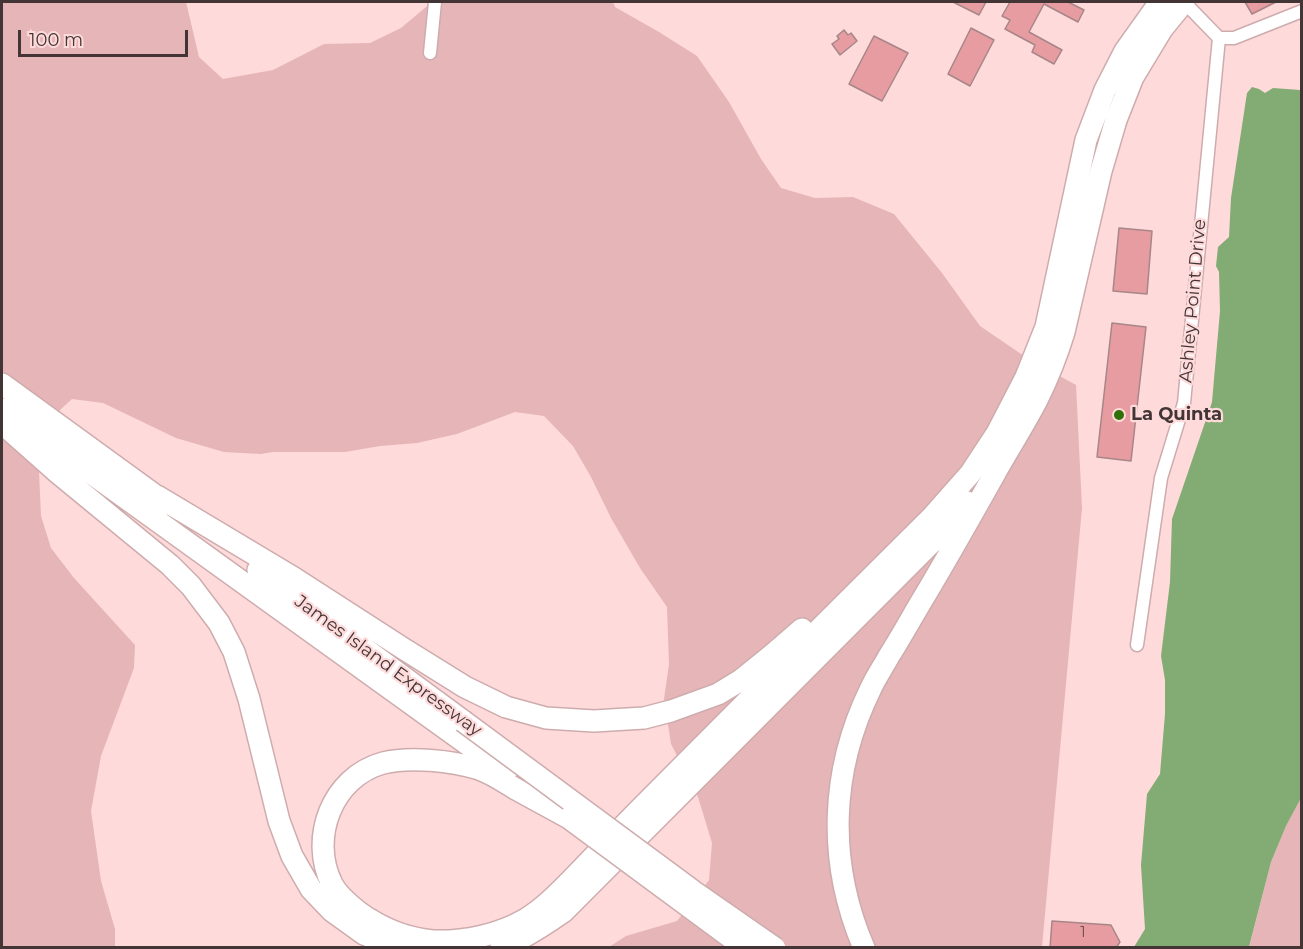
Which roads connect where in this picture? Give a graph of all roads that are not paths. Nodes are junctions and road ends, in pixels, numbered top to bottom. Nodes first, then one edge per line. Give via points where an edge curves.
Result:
1 (435, 2) edge
2 (1140, 2) edge
3 (1160, 2) edge
4 (1184, 2) edge
5 (1302, 11) edge
6 (1143, 25) junction
7 (1219, 38) junction
8 (430, 53) dead end
9 (1047, 352) junction
10 (2, 384) edge
11 (2, 409) edge
12 (2, 423) edge
13 (1017, 435) junction
14 (157, 496) junction
15 (932, 517) junction
16 (1137, 645) dead end
17 (569, 818) junction
18 (399, 948) edge
19 (501, 948) edge
20 (745, 948) edge
21 (775, 948) edge
22 (864, 948) edge

1 - 8 street
2 - 6 highway
3 - 6 highway
4 - 7 street
4 - 9 highway via 1133,76 1101,171 1064,332
5 - 7 street via 1234,38
6 - 9 highway via 1105,90 1086,140 1046,327
7 - 16 street, Ashley Point Drive via 1184,403 1161,478
9 - 13 highway via 1037,400
9 - 15 highway via 1026,377 998,433 970,474
10 - 14 highway, James Island Expressway
11 - 17 highway, James Island Expressway
12 - 18 highway via 170,565 198,595 234,652 292,856 311,888 332,911 364,934
13 - 19 highway, bridge via 949,525 562,912
13 - 22 highway via 871,686 845,757 838,846 849,905
14 - 15 highway via 465,687 506,707 546,718 594,721 644,718 718,694 772,655
14 - 21 highway, James Island Expressway, bridge
15 - 17 highway, bridge via 545,906 524,920 501,932 471,938 447,942 417,940 382,927 355,910 332,886 324,859 327,819 339,792 359,775 383,763 431,760 482,770
17 - 20 highway, James Island Expressway, bridge

